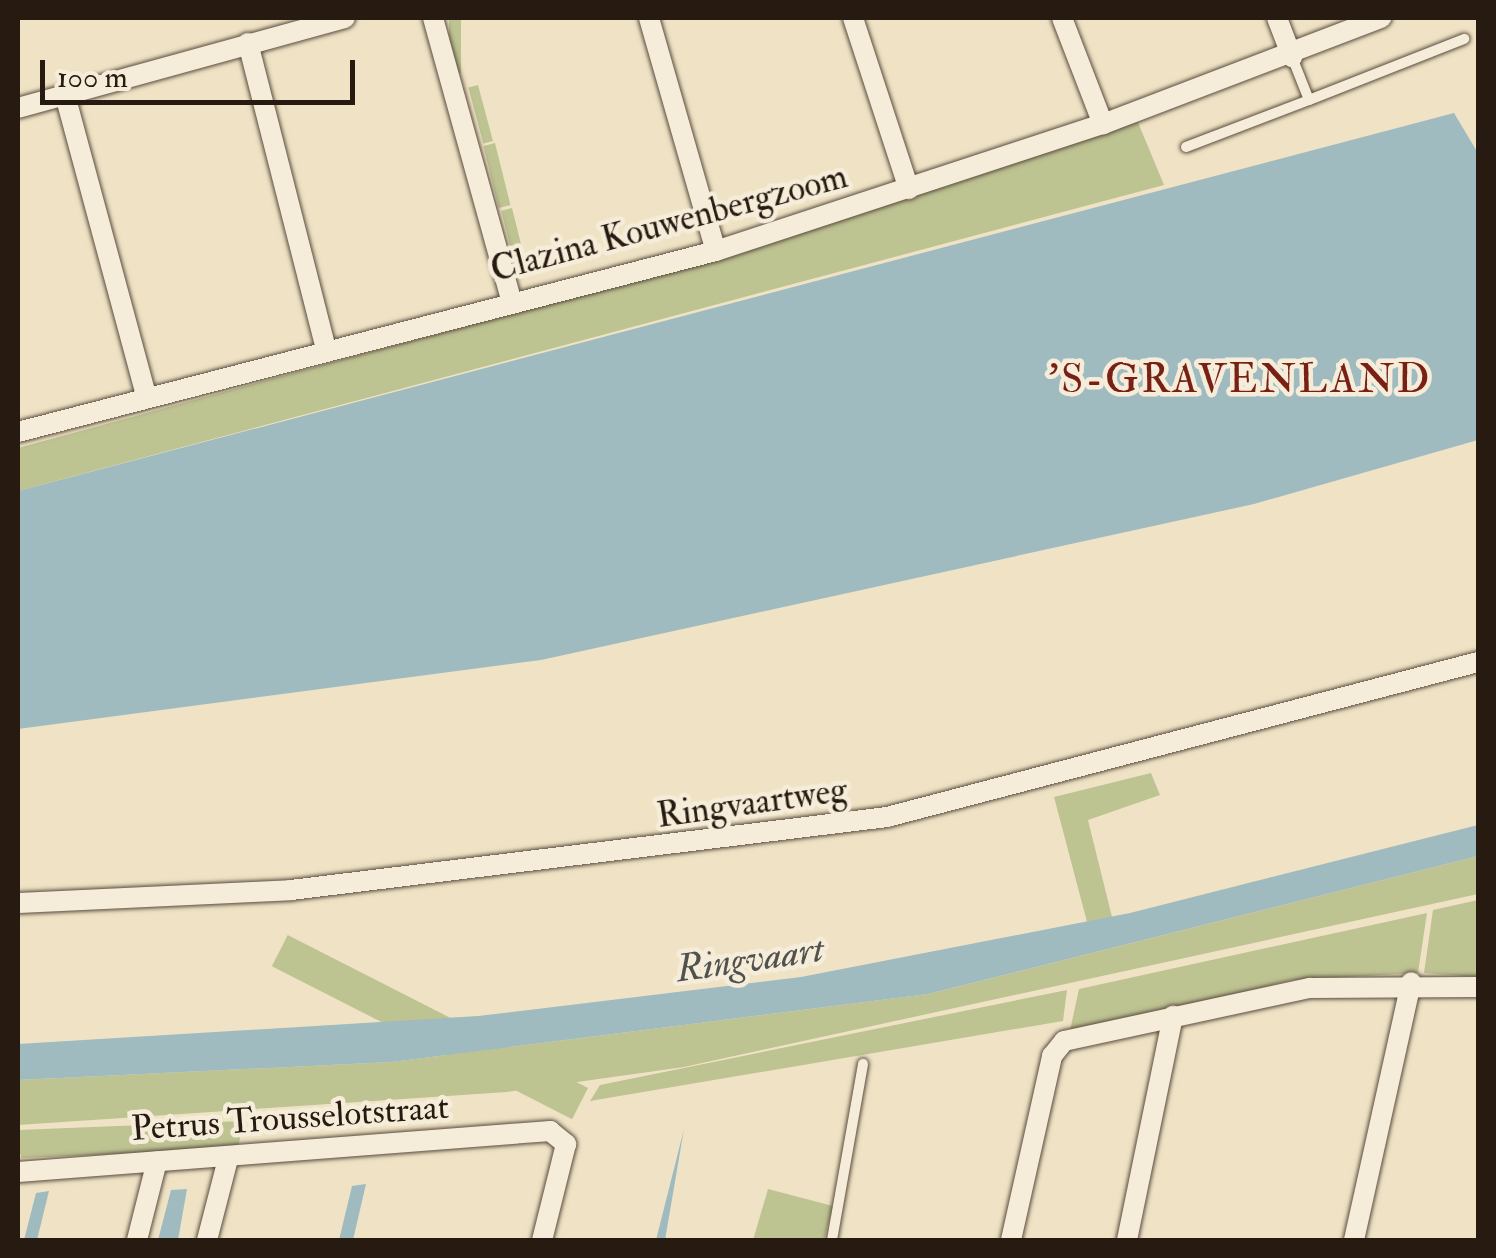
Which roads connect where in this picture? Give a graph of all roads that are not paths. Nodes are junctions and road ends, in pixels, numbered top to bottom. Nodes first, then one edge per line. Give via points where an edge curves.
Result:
1 (344, 18) edge
2 (433, 18) edge
3 (648, 18) edge
4 (853, 18) edge
5 (1062, 18) edge
6 (1277, 18) edge
7 (1382, 18) edge
8 (1464, 39) dead end
9 (248, 43) junction
10 (1292, 56) junction
11 (66, 95) junction
12 (1309, 100) junction
13 (18, 108) edge
14 (1103, 124) junction
15 (1186, 147) dead end
16 (909, 189) junction
17 (716, 252) junction
18 (511, 299) junction
19 (326, 348) junction
20 (146, 396) junction
21 (18, 432) edge
22 (1478, 662) edge
23 (18, 902) edge
24 (1411, 982) junction
25 (1478, 986) edge
26 (1172, 1016) junction
27 (863, 1064) dead end
28 (228, 1159) junction
29 (157, 1161) junction
30 (19, 1170) edge
31 (138, 1240) edge
32 (207, 1240) edge
33 (542, 1240) edge
34 (832, 1240) edge
35 (1011, 1240) edge
36 (1128, 1240) edge
37 (1354, 1240) edge

1 - 9 street
2 - 18 street
3 - 17 street
4 - 16 street
5 - 14 street
6 - 10 street
7 - 10 street, Clazina Kouwenbergzoom
8 - 12 lane
9 - 11 street
9 - 19 street
10 - 12 lane
10 - 14 street, Clazina Kouwenbergzoom
11 - 13 street
11 - 20 street
12 - 15 lane
14 - 16 street, Clazina Kouwenbergzoom
16 - 17 street, Clazina Kouwenbergzoom
17 - 18 street, Clazina Kouwenbergzoom
18 - 19 street, Clazina Kouwenbergzoom
19 - 20 street, Clazina Kouwenbergzoom
20 - 21 street, Clazina Kouwenbergzoom
22 - 23 street, Ringvaartweg via 887,817 291,890
24 - 25 street
24 - 26 street via 1275,993
24 - 37 street
26 - 35 street via 1064,1041 1052,1056
26 - 36 street
27 - 34 lane
28 - 29 street, Petrus Trousselotstraat
28 - 32 street
28 - 33 street, Petrus Trousselotstraat via 562,1133
29 - 30 street, Petrus Trousselotstraat
29 - 31 street

